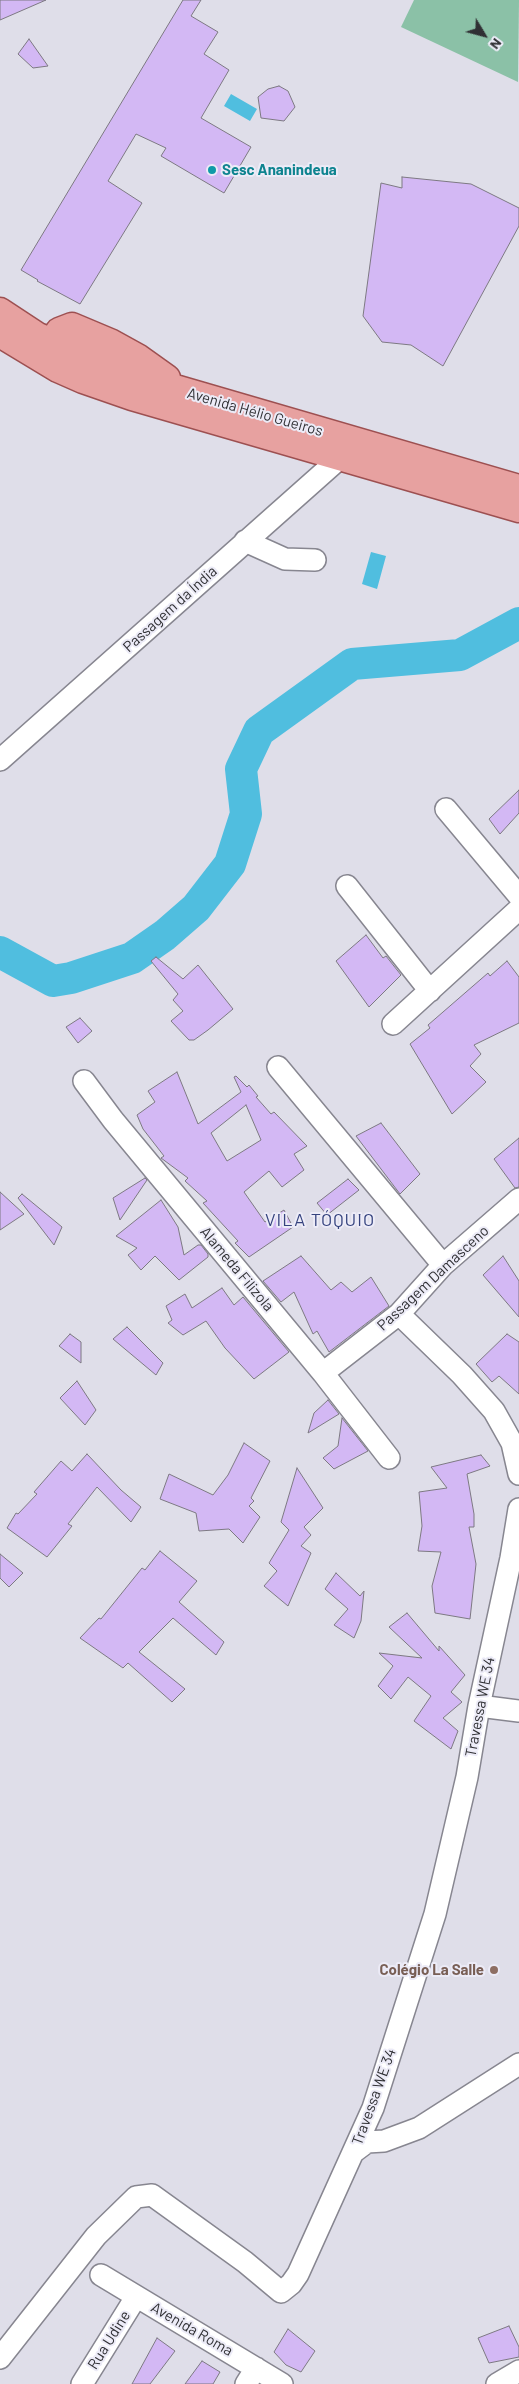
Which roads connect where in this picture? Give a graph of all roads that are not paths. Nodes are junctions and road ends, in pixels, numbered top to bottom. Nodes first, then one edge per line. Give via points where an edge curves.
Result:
1 (0, 312) edge
2 (0, 334) edge
3 (47, 351) junction
4 (340, 458) junction
5 (519, 488) edge
6 (519, 508) edge
7 (245, 541) junction
8 (315, 560) dead end
9 (0, 760) edge
10 (446, 809) dead end
11 (347, 886) dead end
12 (519, 896) edge
13 (519, 910) edge
14 (430, 990) junction
15 (393, 1024) dead end
16 (278, 1067) dead end
17 (84, 1081) dead end
18 (519, 1199) edge
19 (443, 1265) junction
20 (400, 1314) junction
21 (323, 1373) junction
22 (389, 1458) dead end
23 (519, 1474) edge
24 (519, 1509) edge
25 (479, 1706) junction
26 (519, 1711) edge
27 (519, 2064) edge
28 (355, 2151) junction
29 (101, 2275) dead end
30 (136, 2297) junction
31 (0, 2358) edge
32 (519, 2371) edge
33 (251, 2376) edge
34 (82, 2384) edge
35 (282, 2384) edge
36 (497, 2384) edge

1 - 3 main road, Avenida Hélio Gueiros via 38,336
2 - 3 main road, Avenida Hélio Gueiros
3 - 4 main road, Avenida Hélio Gueiros via 83,380
3 - 5 main road, Avenida Hélio Gueiros via 59,330 72,326 139,358 185,392
4 - 6 main road, Avenida Hélio Gueiros
4 - 7 street, Passagem da Índia
7 - 8 street via 285,559
7 - 9 street, Passagem da Índia
10 - 12 street
11 - 14 street
13 - 14 street
14 - 15 street
16 - 19 street
17 - 21 street, Alameda Filizola
18 - 19 street, Passagem Damasceno
19 - 20 street, Passagem Damasceno
20 - 21 street, Passagem Damasceno
20 - 23 street via 494,1411 512,1443
21 - 22 street, Alameda Filizola
24 - 25 street, Travessa WE 34
25 - 26 street
25 - 28 street, Travessa WE 34 via 467,1777 435,1914 373,2108
27 - 28 street via 419,2128 384,2141 367,2142
28 - 31 street, Travessa WE 34 via 298,2274 281,2292 152,2195 136,2197 96,2236
29 - 30 street, Avenida Roma
30 - 33 street, Avenida Roma
30 - 34 street, Rua Udine
32 - 36 street
33 - 35 street, Avenida Roma

